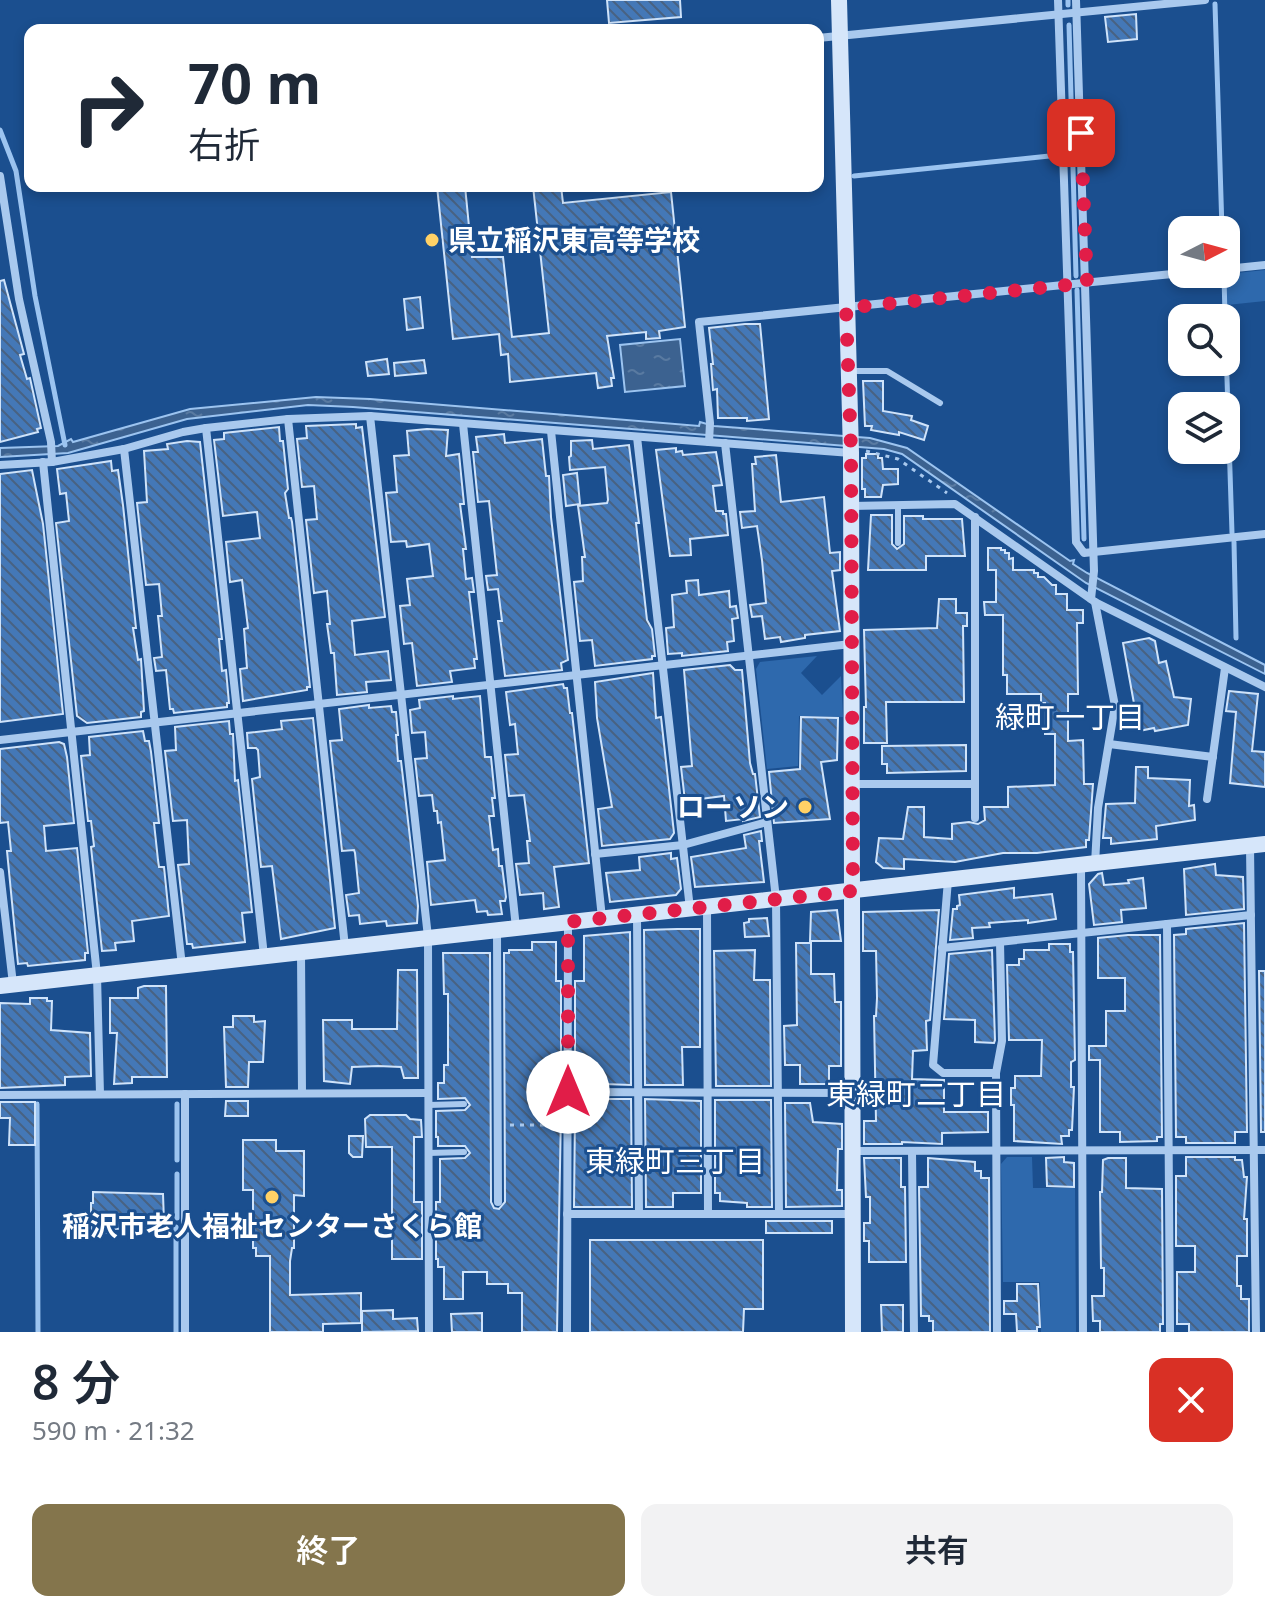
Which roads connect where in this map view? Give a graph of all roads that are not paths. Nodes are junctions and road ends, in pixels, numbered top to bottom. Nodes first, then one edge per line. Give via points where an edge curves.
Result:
1 (839, 0) edge
2 (1058, 0) edge
3 (1076, 0) edge
4 (1205, 0) edge
5 (1077, 13) junction
6 (1059, 14) junction
7 (840, 36) junction
8 (824, 37) edge
9 (0, 176) edge
10 (3, 212) edge
11 (1265, 265) edge
12 (1240, 268) edge
13 (1168, 274) edge
14 (1087, 283) junction
15 (1067, 285) junction
16 (846, 308) junction
17 (848, 370) junction
18 (940, 403) dead end
19 (370, 416) junction
20 (288, 419) junction
21 (463, 424) junction
22 (206, 428) junction
23 (551, 431) junction
24 (637, 437) junction
25 (709, 440) junction
26 (725, 443) junction
27 (124, 449) junction
28 (851, 450) junction
29 (49, 460) junction
30 (0, 465) edge
31 (898, 505) junction
32 (851, 506) junction
33 (975, 517) junction
34 (1265, 534) edge
35 (898, 543) dead end
36 (1094, 552) junction
37 (1093, 597) junction
38 (852, 644) junction
39 (749, 656) junction
40 (663, 665) junction
41 (1225, 668) junction
42 (576, 675) junction
43 (490, 685) junction
44 (1265, 687) edge
45 (401, 695) junction
46 (319, 704) junction
47 (238, 713) junction
48 (154, 723) junction
49 (71, 732) junction
50 (0, 740) edge
51 (1109, 744) junction
52 (1213, 757) junction
53 (852, 784) junction
54 (975, 784) junction
55 (1207, 799) dead end
56 (975, 818) dead end
57 (767, 822) junction
58 (683, 845) junction
59 (1258, 845) edge
60 (595, 854) junction
61 (1088, 864) junction
62 (0, 872) edge
63 (948, 880) junction
64 (853, 891) junction
65 (776, 899) junction
66 (698, 908) junction
67 (637, 914) junction
68 (1251, 915) junction
69 (602, 918) junction
70 (568, 922) junction
71 (1167, 924) junction
72 (516, 928) junction
73 (497, 930) junction
74 (1081, 933) junction
75 (428, 937) junction
76 (1000, 942) junction
77 (345, 947) junction
78 (942, 948) junction
79 (301, 952) junction
80 (264, 956) junction
81 (182, 966) junction
82 (97, 975) junction
83 (6, 985) edge
84 (996, 1073) junction
85 (568, 1092) junction
86 (638, 1092) junction
87 (302, 1093) junction
88 (428, 1093) junction
89 (707, 1093) junction
90 (778, 1093) junction
91 (853, 1093) junction
92 (100, 1094) junction
93 (185, 1094) junction
94 (0, 1095) edge
95 (464, 1104) dead end
96 (428, 1105) junction
97 (996, 1150) junction
98 (1082, 1150) junction
99 (1169, 1150) junction
100 (1260, 1150) edge
101 (853, 1151) junction
102 (912, 1151) junction
103 (464, 1152) dead end
104 (428, 1153) junction
105 (498, 1202) dead end
106 (567, 1214) junction
107 (639, 1214) junction
108 (708, 1214) junction
109 (779, 1214) junction
110 (853, 1214) junction
111 (185, 1332) edge
112 (429, 1332) edge
113 (567, 1332) edge
114 (853, 1332) edge
115 (914, 1332) edge
116 (997, 1332) edge
117 (1083, 1332) edge
118 (1170, 1332) edge
119 (1256, 1332) edge

1 - 7 street
2 - 6 street
3 - 5 street
4 - 5 street
5 - 6 street
5 - 14 street
6 - 7 street
6 - 15 street
7 - 8 street
7 - 16 street
9 - 10 street
10 - 29 street via 51,445
11 - 12 street
13 - 14 street
14 - 15 street
14 - 36 street
15 - 16 street
15 - 36 street via 1076,542 1084,553
16 - 17 street
16 - 25 street via 699,322
17 - 18 lane via 887,371
17 - 28 street
19 - 20 street
19 - 21 street
19 - 45 street
20 - 22 street
20 - 46 street
21 - 23 street
21 - 43 street
22 - 27 street
22 - 47 street
23 - 24 street
23 - 42 street
24 - 25 street
24 - 40 street
25 - 26 street
26 - 28 street
26 - 39 street
27 - 29 street
27 - 48 street
28 - 32 street
29 - 30 street
29 - 49 street
31 - 32 street
31 - 33 street via 955,504
31 - 35 lane
32 - 38 street
33 - 37 street
33 - 54 street
34 - 36 street
36 - 37 street
37 - 41 street
37 - 51 street via 1115,706
38 - 39 street
38 - 53 street
39 - 40 street
39 - 57 street
40 - 42 street
40 - 58 street
41 - 44 street
41 - 52 street
42 - 43 street
42 - 60 street
43 - 45 street
43 - 72 street
45 - 46 street
45 - 75 street
46 - 47 street
46 - 77 street
47 - 48 street
47 - 80 street
48 - 49 street
48 - 81 street
49 - 50 street
49 - 82 street
51 - 52 street
51 - 61 street
52 - 55 street
53 - 54 street
53 - 64 street
54 - 56 street
57 - 58 street
57 - 65 street
58 - 60 street
58 - 66 street
59 - 61 street
59 - 68 street
60 - 69 street
61 - 63 street
61 - 74 street
62 - 83 street
63 - 64 street
63 - 78 street
64 - 65 street
64 - 91 street
65 - 66 street
65 - 90 street
66 - 67 street
66 - 89 street
67 - 69 street
67 - 86 street
68 - 71 street
68 - 100 street
69 - 70 street
70 - 72 street
70 - 85 street
71 - 74 street
71 - 99 street
72 - 73 street
73 - 75 street
73 - 105 street
74 - 76 street
74 - 98 street
75 - 77 street
75 - 88 street
76 - 78 street
76 - 84 street via 1002,1041
77 - 79 street
78 - 84 street via 933,1065 943,1073
79 - 80 street
79 - 87 street
80 - 81 street
81 - 82 street
82 - 83 street
82 - 92 street
84 - 97 street
85 - 86 street
85 - 106 street
86 - 89 street
86 - 107 street
87 - 88 street
87 - 93 street
88 - 96 street
89 - 90 street
89 - 108 street
90 - 91 street
90 - 109 street
91 - 101 street
92 - 93 street
92 - 94 street
93 - 111 street
95 - 96 lane
96 - 104 street
97 - 98 street
97 - 102 street
97 - 116 street
98 - 99 street
98 - 117 street
99 - 100 street
99 - 118 street
100 - 119 street
101 - 102 street
101 - 110 street
102 - 115 street
103 - 104 lane
104 - 112 street
106 - 107 street
106 - 113 street
107 - 108 street
108 - 109 street
109 - 110 street
110 - 114 street

